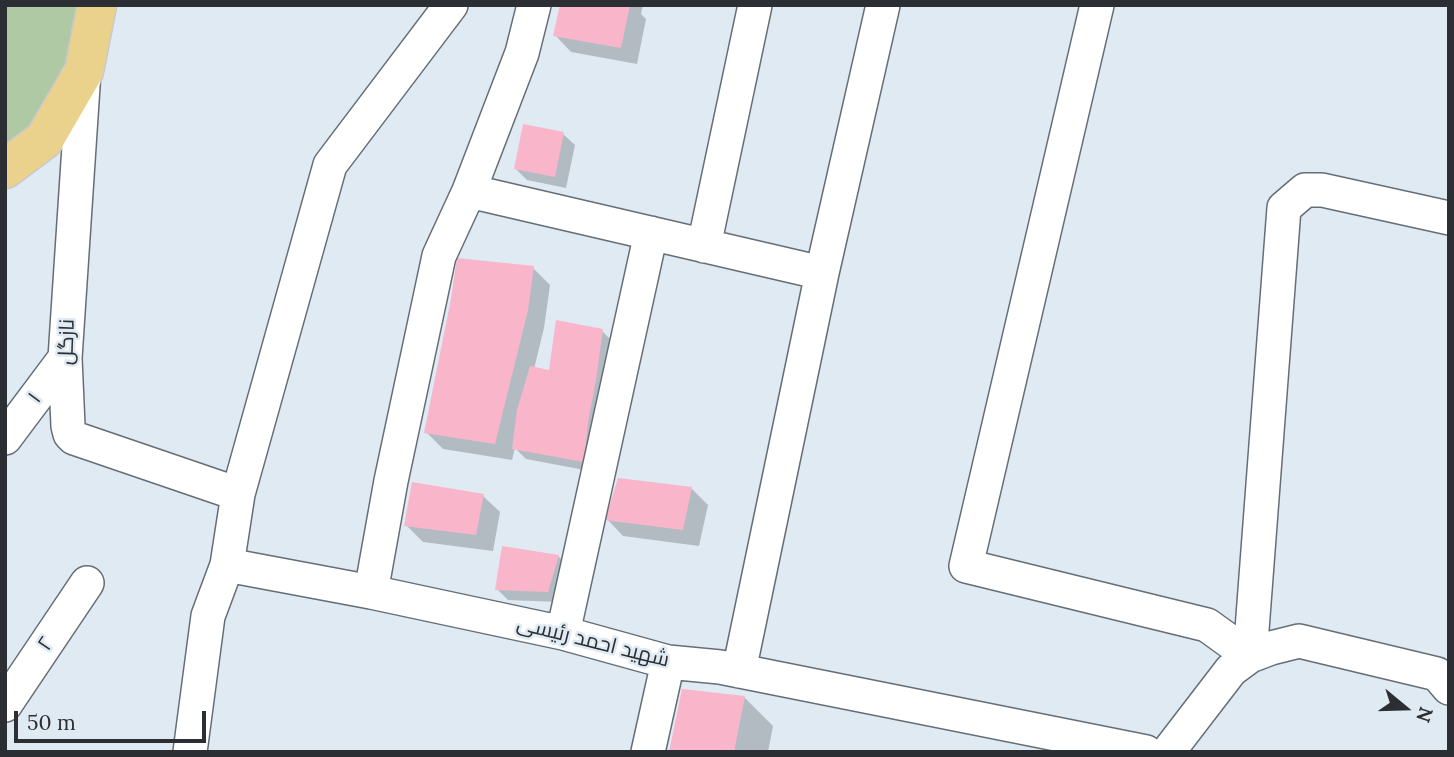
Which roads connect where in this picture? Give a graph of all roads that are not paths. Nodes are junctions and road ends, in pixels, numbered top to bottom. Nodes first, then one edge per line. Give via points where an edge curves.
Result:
1 (451, 5) edge
2 (534, 5) edge
3 (755, 5) edge
4 (883, 5) edge
5 (1097, 5) edge
6 (98, 6) edge
7 (84, 71) junction
8 (5, 169) edge
9 (469, 191) junction
10 (1449, 218) edge
11 (651, 233) junction
12 (704, 246) junction
13 (822, 273) junction
14 (65, 358) junction
15 (5, 438) edge
16 (238, 494) junction
17 (227, 565) junction
18 (87, 583) dead end
19 (371, 592) junction
20 (563, 633) junction
21 (1250, 656) junction
22 (668, 662) junction
23 (739, 671) junction
24 (1449, 688) edge
25 (5, 705) edge
26 (190, 752) edge
27 (648, 752) edge
28 (1146, 752) edge
29 (1168, 752) edge

1 - 16 street via 330,165
2 - 9 street via 522,53
3 - 12 street
4 - 13 street
5 - 21 street via 966,566 1206,625
6 - 7 main road
7 - 8 main road via 44,140
7 - 14 street, نازگل
9 - 11 street
9 - 19 street via 439,256
10 - 21 street via 1322,190 1305,190 1284,208
11 - 12 street
11 - 20 street
12 - 13 street
13 - 23 street
14 - 15 street, ۱
14 - 16 street, نازگل via 68,426 74,438
16 - 17 street
17 - 19 street, شهید احمد رئیسی
17 - 26 street via 208,616
18 - 25 street, ۲
19 - 20 street, شهید احمد رئیسی
20 - 22 street, شهید احمد رئیسی
21 - 24 street via 1299,641 1437,674
21 - 29 street via 1231,670
22 - 23 street, شهید احمد رئیسی
22 - 27 street
23 - 28 street, شهید احمد رئیسی

